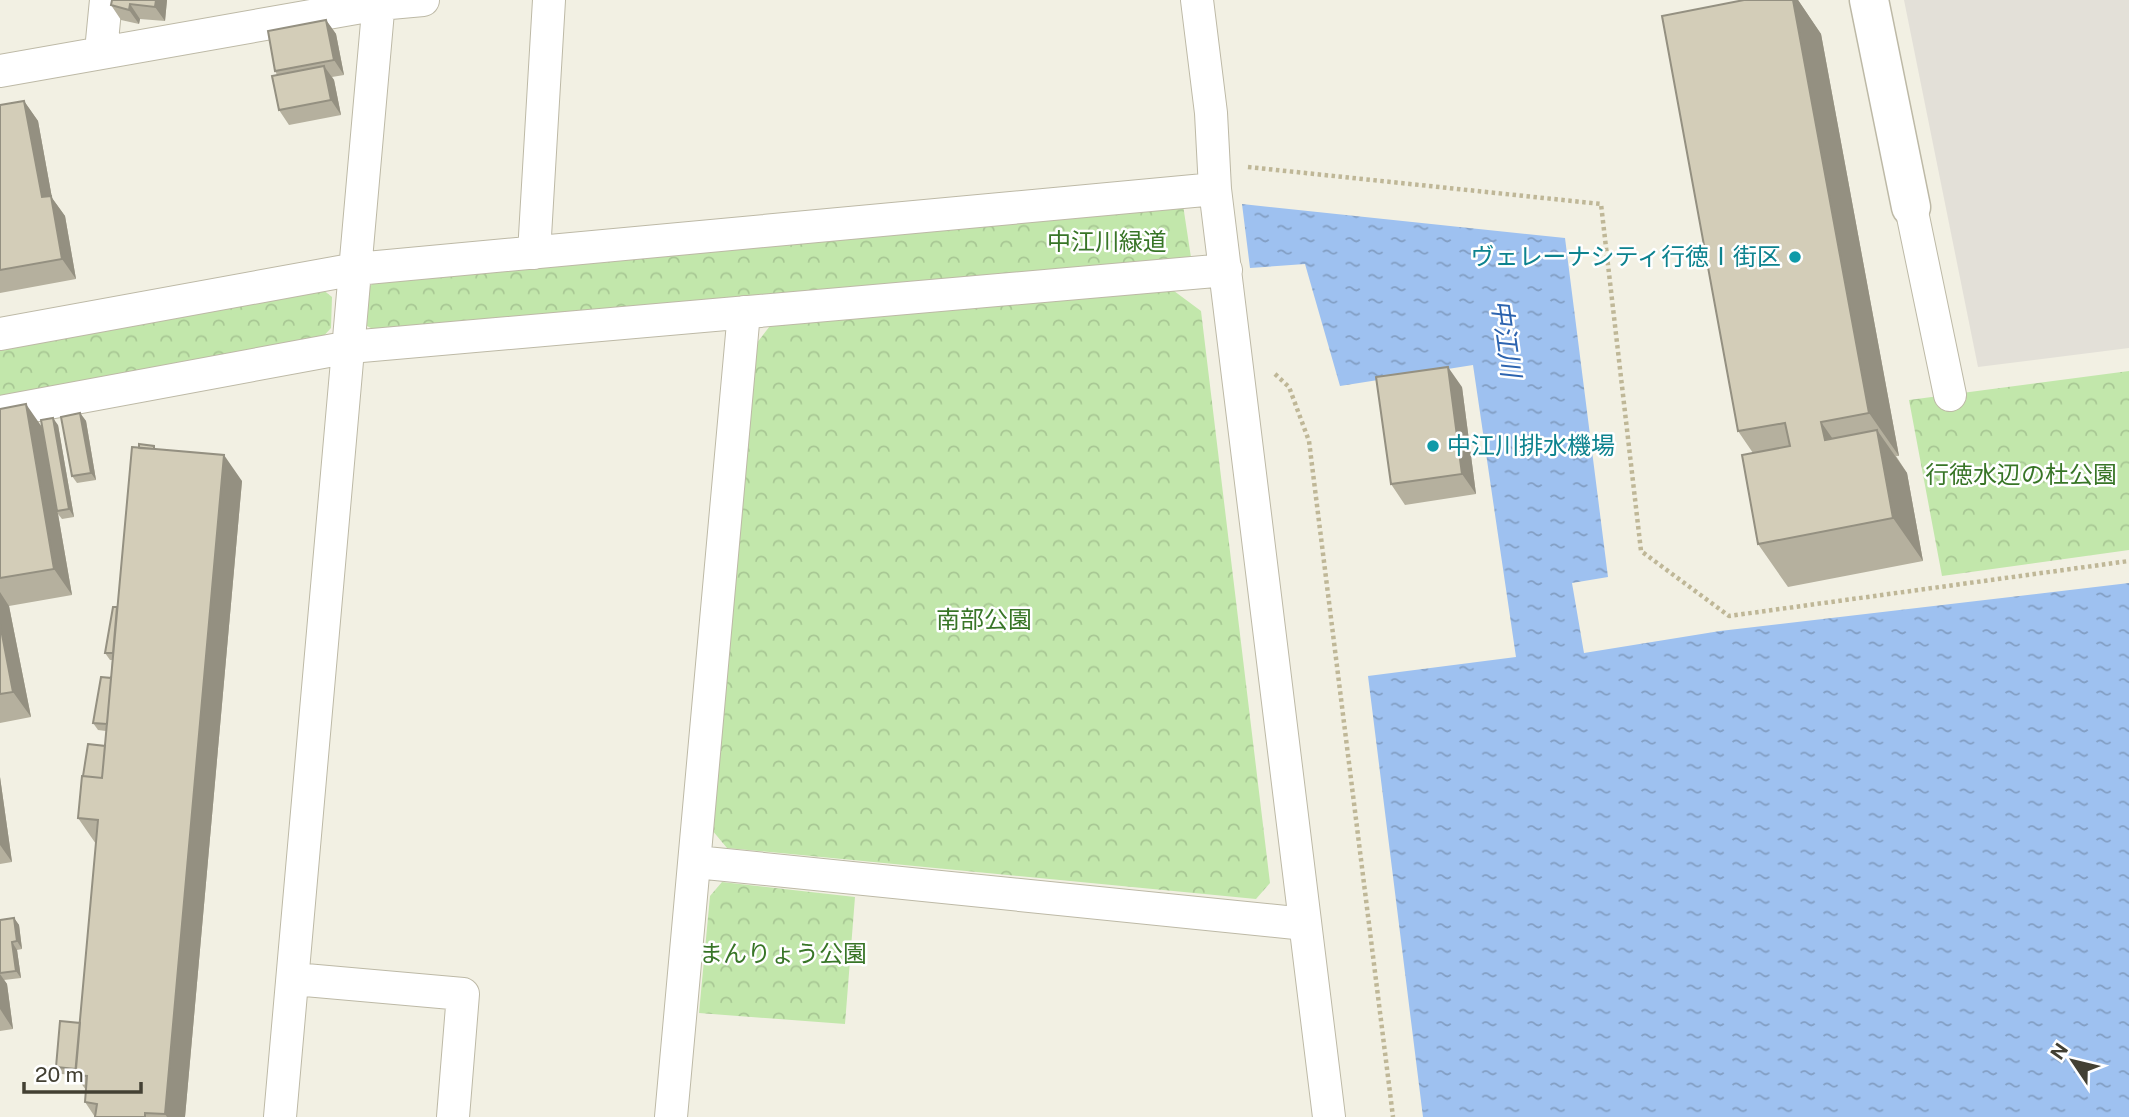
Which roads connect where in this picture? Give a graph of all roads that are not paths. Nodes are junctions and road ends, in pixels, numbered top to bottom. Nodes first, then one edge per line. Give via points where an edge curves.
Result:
1 (106, 0) edge
2 (424, 0) edge
3 (549, 0) edge
4 (1198, 0) edge
5 (1869, 0) edge
6 (379, 2) edge
7 (101, 51) junction
8 (0, 71) edge
9 (1214, 177) junction
10 (1911, 207) joint
11 (534, 253) junction
12 (356, 269) junction
13 (1226, 270) junction
14 (744, 312) junction
15 (0, 334) edge
16 (350, 347) junction
17 (1950, 395) dead end
18 (0, 412) edge
19 (696, 862) junction
20 (1305, 924) junction
21 (294, 979) junction
22 (281, 1117) edge
23 (453, 1117) edge
24 (671, 1117) edge
25 (1329, 1117) edge

1 - 7 street
2 - 6 street
3 - 11 street
4 - 9 street via 1212,113
5 - 10 street
6 - 7 street
6 - 12 street
7 - 8 street
9 - 11 street
9 - 13 street
10 - 17 street
11 - 12 street
12 - 15 street
12 - 16 street
13 - 14 street
13 - 20 street
14 - 16 street
14 - 19 street
16 - 18 street
16 - 21 street
19 - 20 street
19 - 24 street
20 - 25 street
21 - 22 street
21 - 23 street via 463,994

